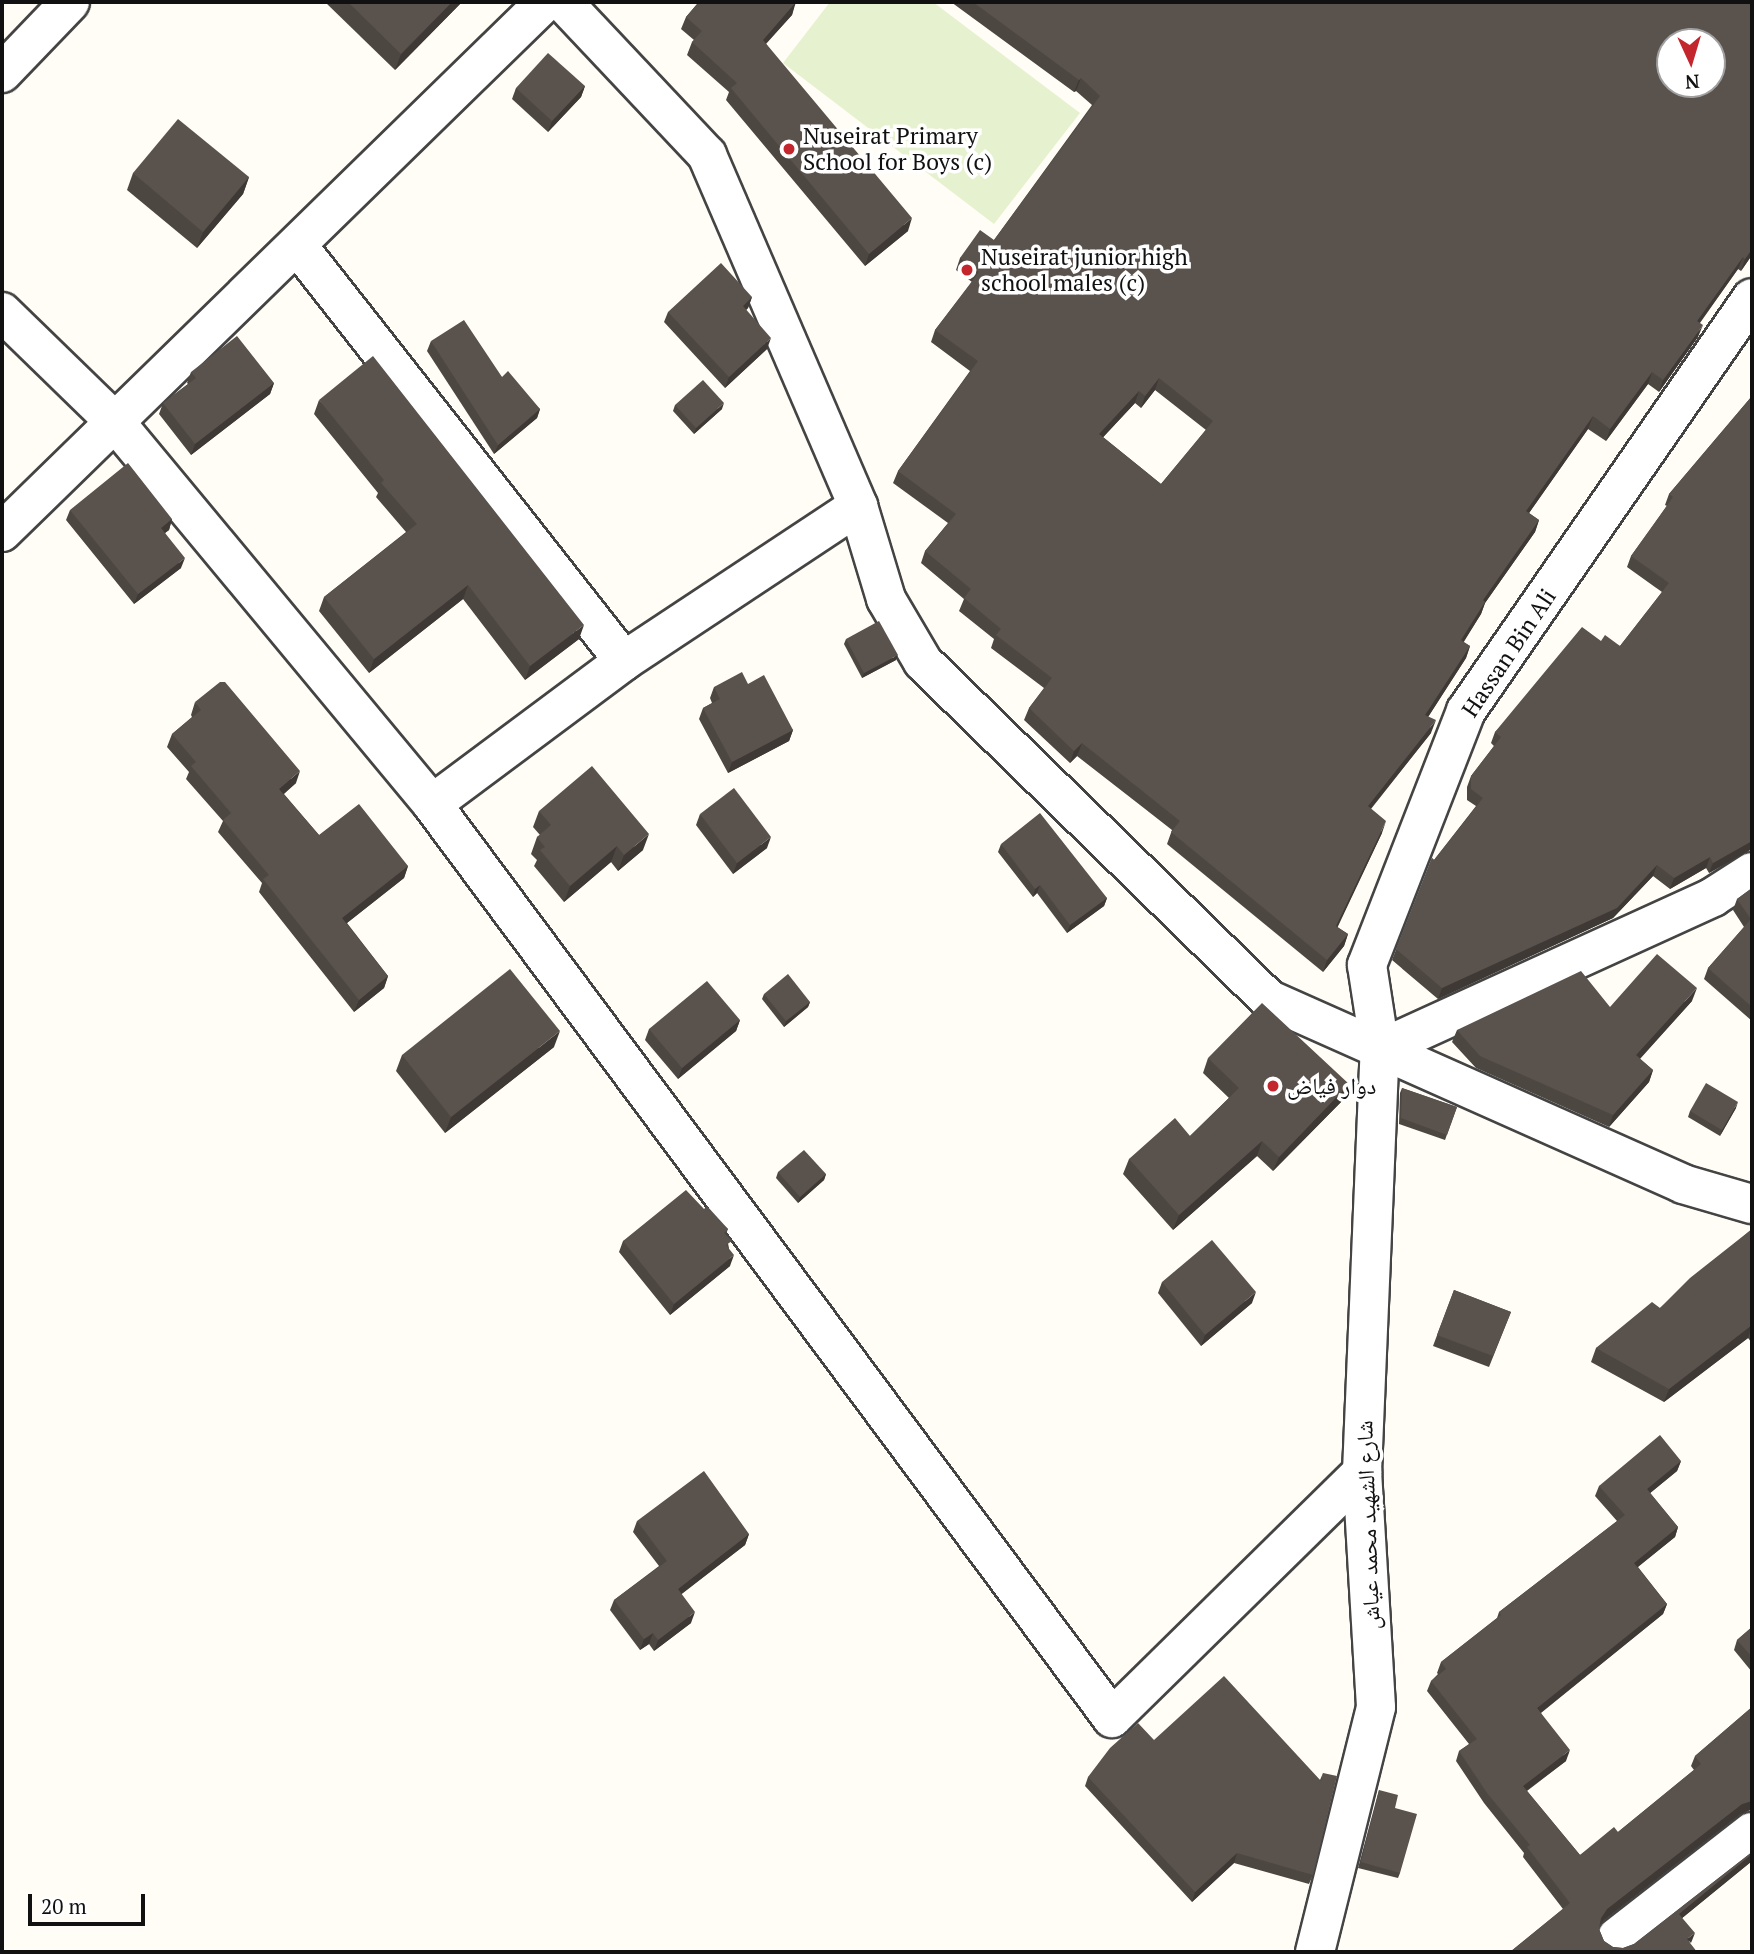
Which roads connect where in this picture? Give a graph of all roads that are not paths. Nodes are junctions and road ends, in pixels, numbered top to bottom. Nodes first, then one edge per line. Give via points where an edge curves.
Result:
1 (70, 2) edge
2 (545, 2) edge
3 (563, 2) edge
4 (2, 73) edge
5 (297, 244) junction
6 (1752, 299) edge
7 (2, 312) edge
8 (115, 422) junction
9 (858, 506) junction
10 (2, 532) edge
11 (625, 661) junction
12 (432, 804) junction
13 (1752, 872) edge
14 (1380, 1049) junction
15 (1752, 1204) edge
16 (1362, 1472) junction
17 (1751, 1835) edge
18 (1617, 1937) dead end
19 (1315, 1952) edge

1 - 4 street
2 - 5 street
3 - 9 street via 706,155
5 - 8 street
5 - 11 street
6 - 14 street, Hassan Bin Ali via 1466,712 1367,965
7 - 8 street
8 - 10 street
8 - 12 street
9 - 11 street
9 - 14 street via 886,599 923,662 1268,999
11 - 12 street
12 - 16 street via 1112,1718
13 - 14 street via 1713,897
14 - 15 street via 1683,1184
14 - 16 street, شارع الشهيد محمد عياش
16 - 19 street, شارع الشهيد محمد عياش via 1376,1707
17 - 18 street

